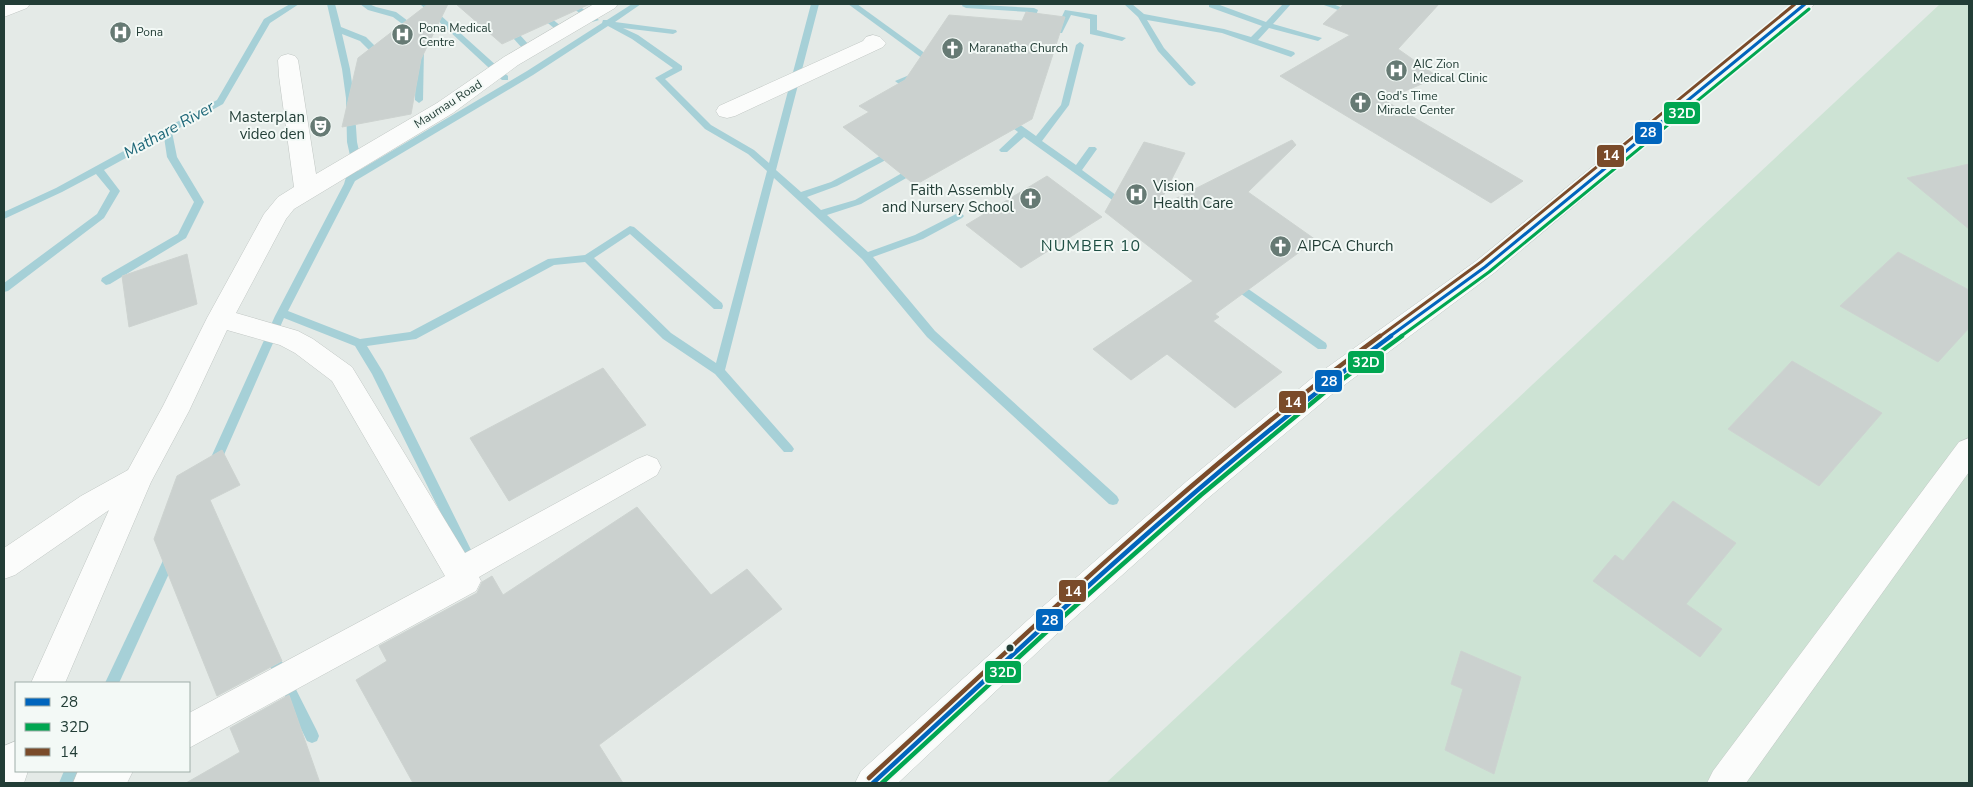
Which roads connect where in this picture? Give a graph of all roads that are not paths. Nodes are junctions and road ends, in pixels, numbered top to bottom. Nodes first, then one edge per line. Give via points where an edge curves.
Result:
1 (20, 4) edge
2 (608, 4) edge
3 (1804, 4) edge
4 (4, 11) edge
5 (873, 41) dead end
6 (288, 60) dead end
7 (727, 111) dead end
8 (296, 196) junction
9 (220, 318) junction
10 (1969, 450) edge
11 (647, 467) dead end
12 (138, 479) junction
13 (4, 565) edge
14 (460, 572) junction
15 (48, 682) edge
16 (190, 730) edge
17 (15, 760) edge
18 (113, 772) edge
19 (6, 783) edge
20 (92, 783) edge
21 (873, 783) edge
22 (1725, 783) edge

1 - 4 street
2 - 8 street, Maumau Road via 511,61 445,108
3 - 21 street via 1486,267 1321,387 1197,490
5 - 7 street via 876,43
6 - 8 street via 293,114 302,156
8 - 9 street via 276,214
9 - 12 street
9 - 14 street via 289,338 342,374
10 - 22 street
11 - 14 street
12 - 13 street via 92,504
12 - 15 street
14 - 16 street via 465,581
17 - 19 street
18 - 20 street

